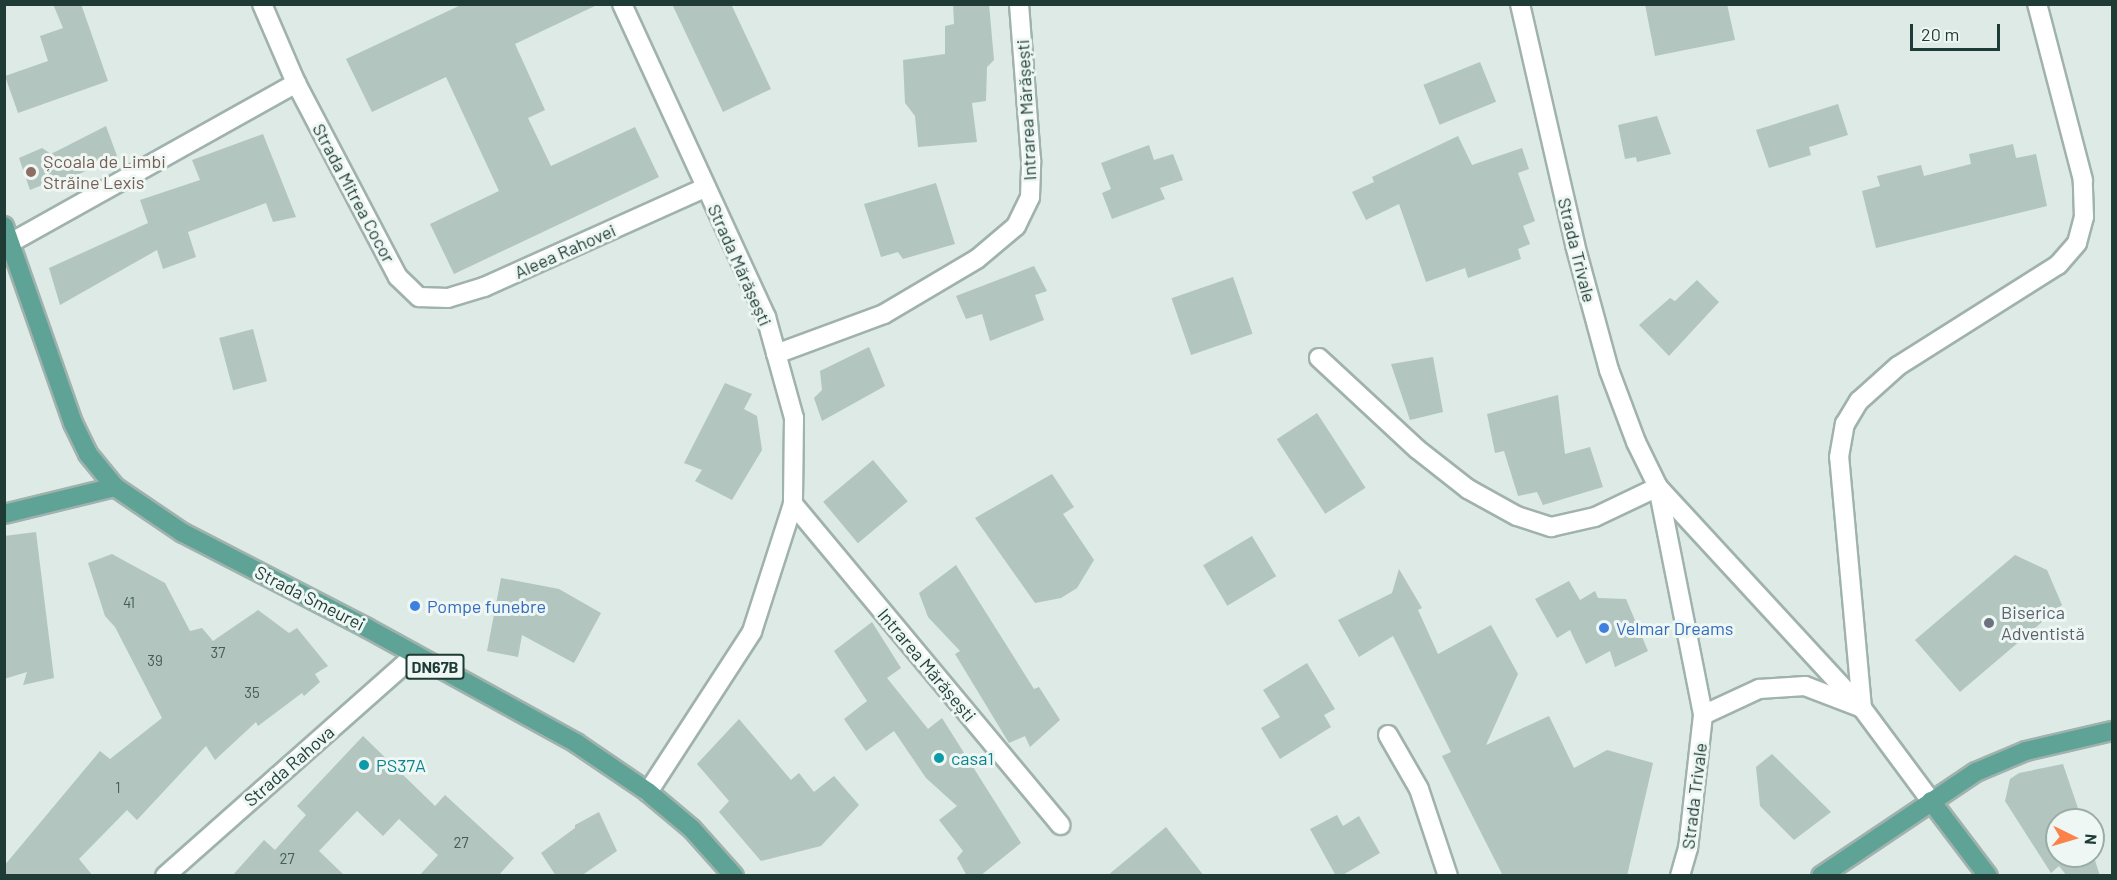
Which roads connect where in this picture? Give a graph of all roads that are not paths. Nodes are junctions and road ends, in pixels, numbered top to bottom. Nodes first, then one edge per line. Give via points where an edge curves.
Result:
1 (262, 4) edge
2 (622, 4) edge
3 (1019, 4) edge
4 (1520, 4) edge
5 (2037, 4) edge
6 (296, 83) junction
7 (706, 187) junction
8 (7, 234) edge
9 (419, 297) joint
10 (776, 354) junction
11 (1319, 358) dead end
12 (115, 487) junction
13 (1658, 487) junction
14 (793, 504) junction
15 (4, 514) edge
16 (414, 656) junction
17 (1863, 708) junction
18 (1703, 715) junction
19 (2112, 730) edge
20 (1388, 735) dead end
21 (648, 792) junction
22 (1931, 801) junction
23 (1060, 825) dead end
24 (165, 876) edge
25 (734, 876) edge
26 (1448, 876) edge
27 (1680, 876) edge
28 (1821, 876) edge
29 (1988, 876) edge

1 - 6 street, Strada Mitrea Cocor
2 - 7 street, Strada Mărășești
3 - 10 street, Intrarea Mărășești via 1031,160 1030,197 1016,226 977,259 884,314
4 - 13 street, Strada Trivale via 1575,245 1609,370
5 - 17 street via 2083,180 2084,217 2077,243 2058,265 1898,366 1859,401 1845,424 1839,457
6 - 8 street
6 - 9 street, Strada Mitrea Cocor via 398,277
7 - 9 street, Aleea Rahovei via 484,287 448,298
7 - 10 street, Strada Mărășești via 766,317
8 - 12 main road, Strada Smeurei via 73,423 88,453
10 - 14 street, Strada Mărășești via 794,418
11 - 13 street via 1417,449 1468,489 1517,516 1551,527 1595,517
12 - 15 main road
12 - 16 main road, Strada Smeurei / DN67B via 183,532
13 - 17 street, Strada Trivale
13 - 18 street, Strada Trivale
14 - 21 street, Strada Mărășești via 752,632
14 - 23 street, Intrarea Mărășești
16 - 21 main road, Strada Smeurei / DN67B via 576,743
16 - 24 street, Strada Rahova
17 - 18 street via 1805,686 1759,689
17 - 22 street, Strada Trivale
18 - 27 street, Strada Trivale via 1690,838
19 - 22 main road via 2026,751 1976,772
20 - 26 street via 1419,789
21 - 25 main road, Strada Smeurei / DN67B via 692,829
22 - 28 main road
22 - 29 main road

